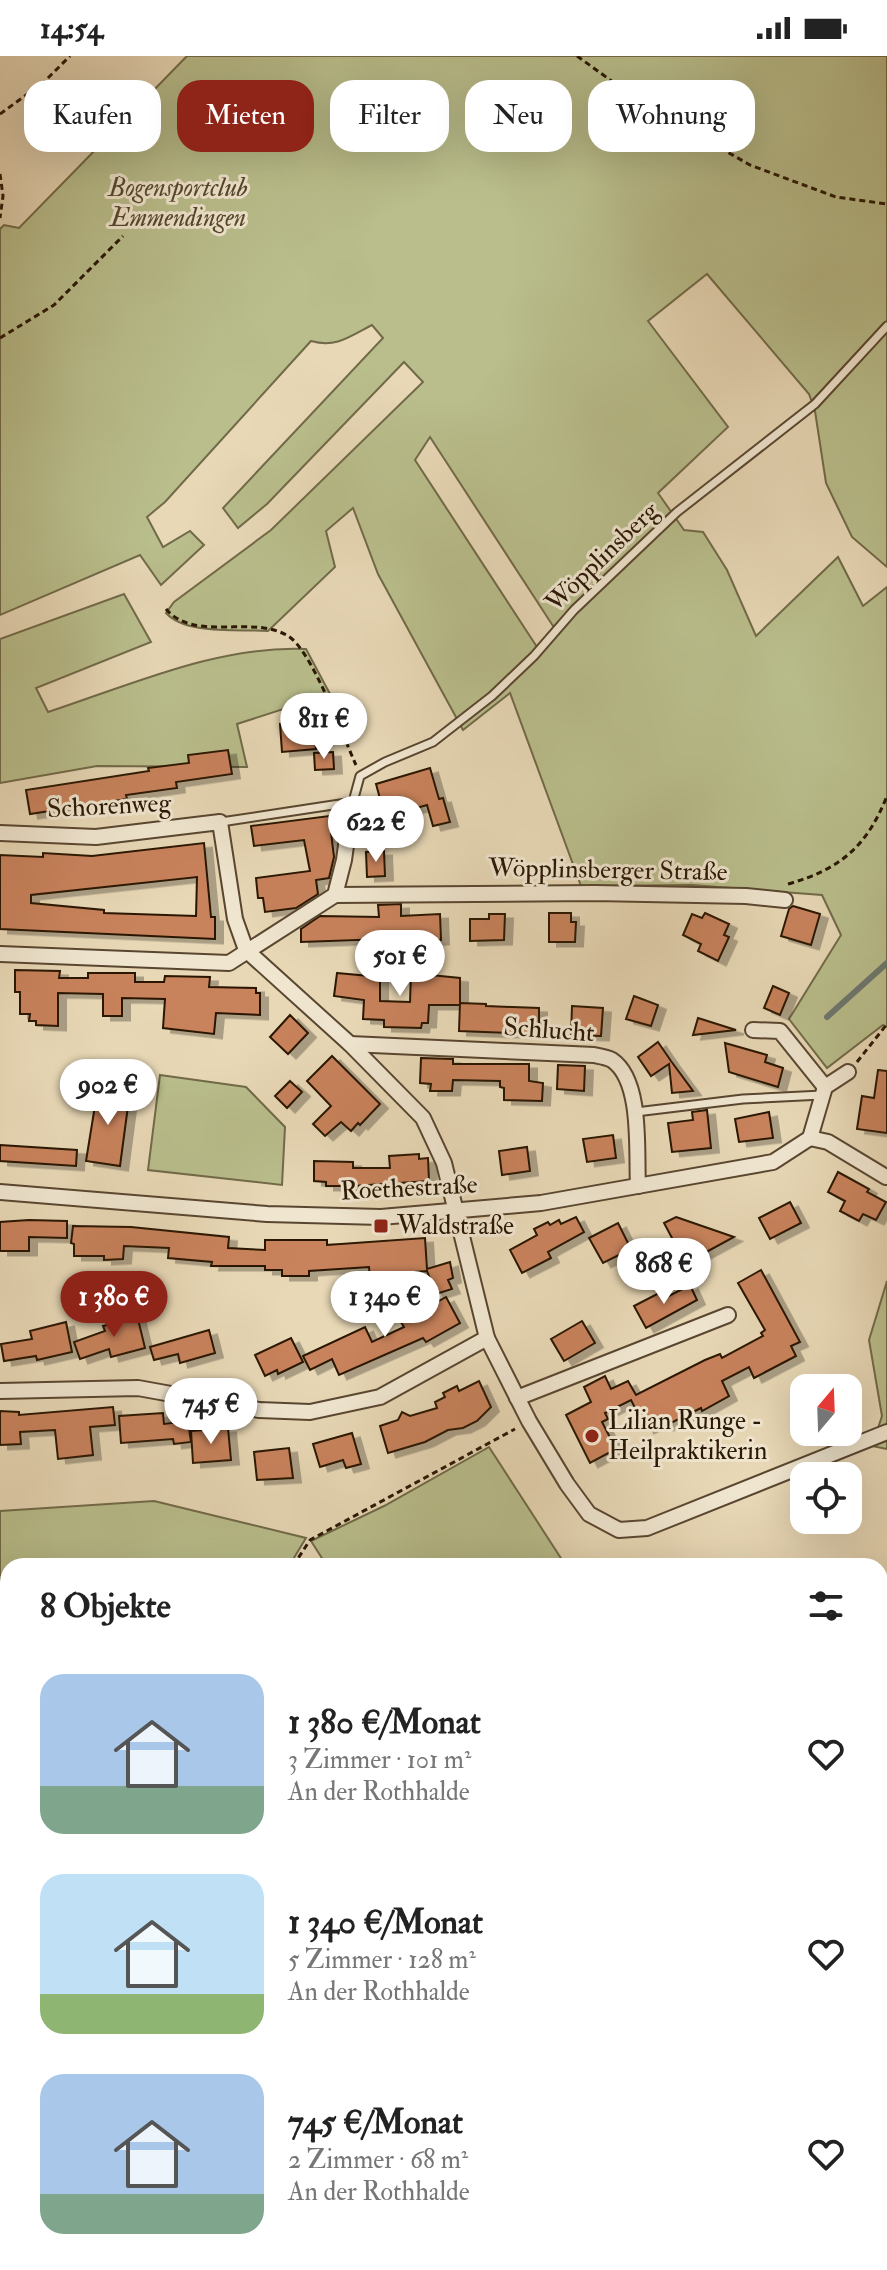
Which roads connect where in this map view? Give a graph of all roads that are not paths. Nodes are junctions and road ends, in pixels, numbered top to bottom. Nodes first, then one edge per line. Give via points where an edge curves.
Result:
1 (887, 326) edge
2 (352, 806) junction
3 (220, 822) junction
4 (0, 833) edge
5 (335, 895) junction
6 (785, 900) dead end
7 (246, 950) junction
8 (0, 954) edge
9 (753, 1030) dead end
10 (350, 1044) junction
11 (848, 1072) road end
12 (823, 1091) junction
13 (636, 1112) junction
14 (810, 1138) junction
15 (886, 1177) edge
16 (638, 1186) junction
17 (0, 1192) edge
18 (456, 1211) junction
19 (728, 1315) dead end
20 (487, 1338) junction
21 (0, 1391) edge
22 (517, 1398) junction
23 (884, 1435) edge

1 - 2 lane, Wöpplinsberg via 815,404 677,512 492,696 433,742 360,776
2 - 3 lane, Schorenweg
2 - 5 street
3 - 4 street, Schorenweg via 96,837
3 - 7 street via 235,919
5 - 6 street, Wöpplinsberger Straße via 580,893
5 - 7 street
7 - 8 street via 229,963
7 - 10 street
9 - 12 street via 780,1031
10 - 13 street, Schlucht via 594,1055 611,1060 624,1073
10 - 18 street via 423,1118 444,1163
11 - 12 street
12 - 13 lane
12 - 14 street
13 - 16 street, Schlucht
14 - 15 street via 828,1142
14 - 16 street, Roethestraße via 773,1162
16 - 18 street, Roethestraße
17 - 18 street, Roethestraße via 267,1214 381,1217
18 - 20 street
19 - 22 street
20 - 21 street via 380,1397 310,1412 259,1410 138,1388
20 - 22 street
22 - 23 street via 589,1514 619,1530 647,1528

